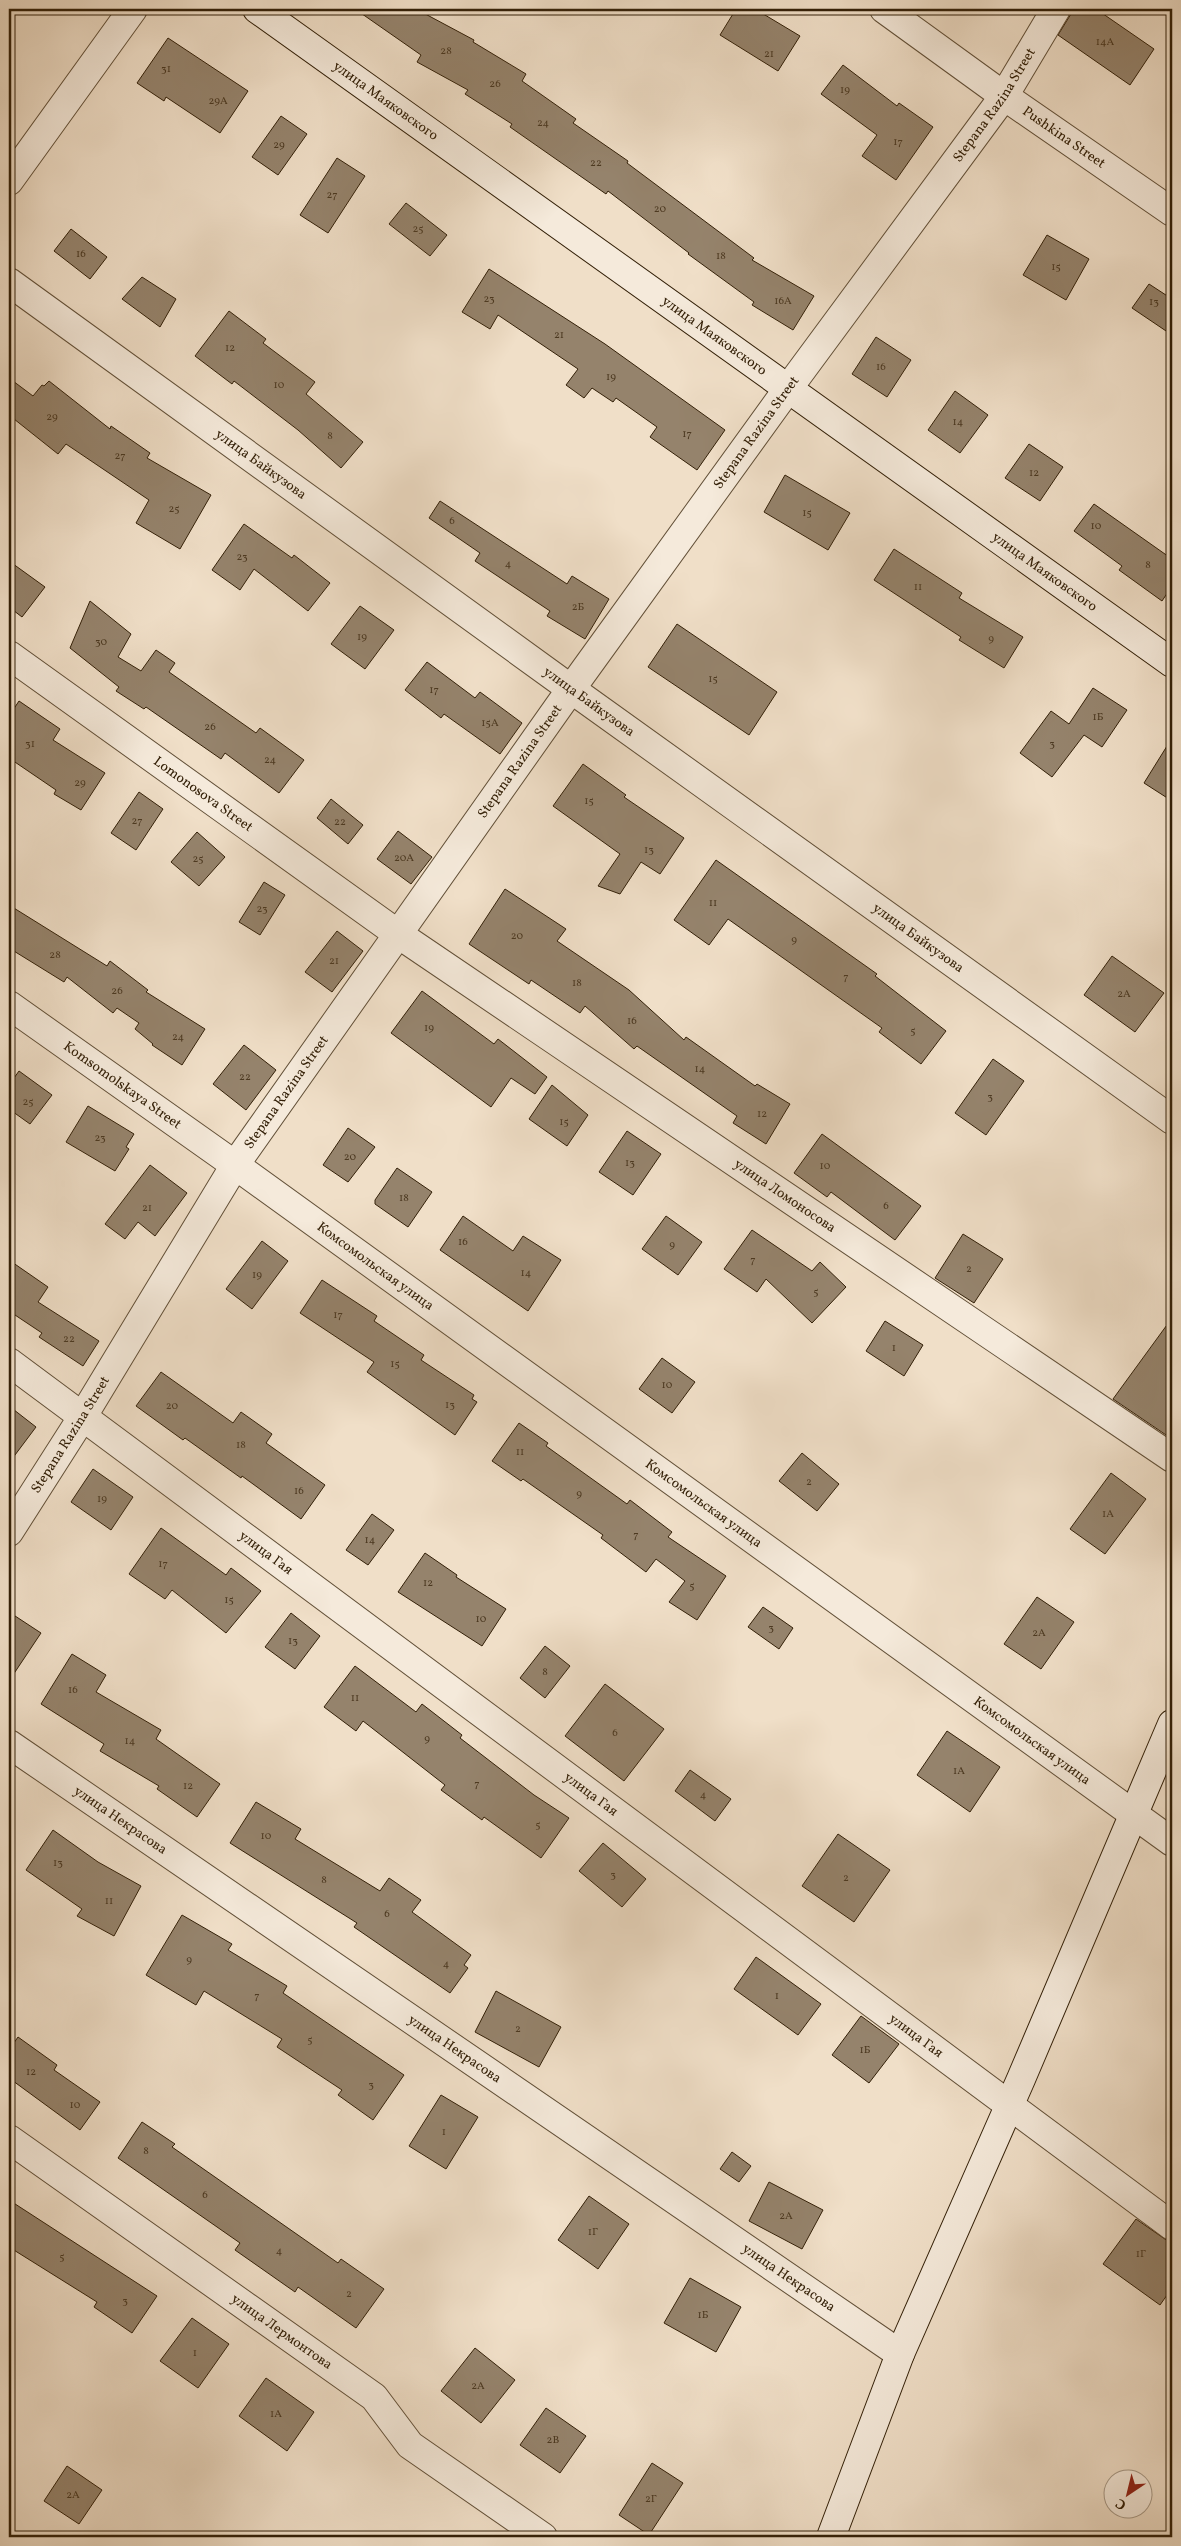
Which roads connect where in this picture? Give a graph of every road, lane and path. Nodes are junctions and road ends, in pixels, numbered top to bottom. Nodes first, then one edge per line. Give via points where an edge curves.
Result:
1 (133, 9) edge
2 (258, 9) edge
3 (884, 9) edge
4 (1056, 9) edge
5 (1004, 96) junction
6 (9, 181) edge
7 (1172, 212) edge
8 (9, 282) edge
9 (787, 390) junction
10 (9, 655) edge
11 (1172, 663) edge
12 (570, 689) junction
13 (398, 934) junction
14 (9, 1005) edge
15 (1172, 1120) edge
16 (235, 1165) junction
17 (9, 1362) edge
18 (83, 1416) junction
19 (1172, 1458) edge
20 (9, 1532) edge
21 (1172, 1724) edge
22 (9, 1744) edge
23 (1133, 1814) junction
24 (1172, 1842) edge
25 (1010, 2106) junction
26 (9, 2139) edge
27 (1172, 2226) edge
28 (900, 2354) junction
29 (543, 2537) edge
30 (831, 2537) edge

1 - 6 street
2 - 9 street, улица Маяковского
3 - 5 street, Pushkina Street
4 - 5 street, Stepana Razina Street
5 - 7 street, Pushkina Street
5 - 9 street, Stepana Razina Street
8 - 12 street, улица Байкузова
9 - 11 street, улица Маяковского
9 - 12 street, Stepana Razina Street
10 - 13 street, Lomonosova Street
12 - 13 street, Stepana Razina Street
12 - 15 street, улица Байкузова
13 - 16 street, Stepana Razina Street
13 - 19 street, улица Ломоносова
14 - 16 street, Komsomolskaya Street
16 - 18 street, Stepana Razina Street
16 - 23 street, Комсомольская улица
17 - 18 street, улица Гая
18 - 20 street, Stepana Razina Street
18 - 25 street, улица Гая
21 - 23 street
22 - 28 street, улица Некрасова
23 - 24 street, Комсомольская улица
23 - 25 street
25 - 27 street, улица Гая
25 - 28 street
26 - 29 street, улица Лермонтова via 374,2397 410,2445
28 - 30 street

